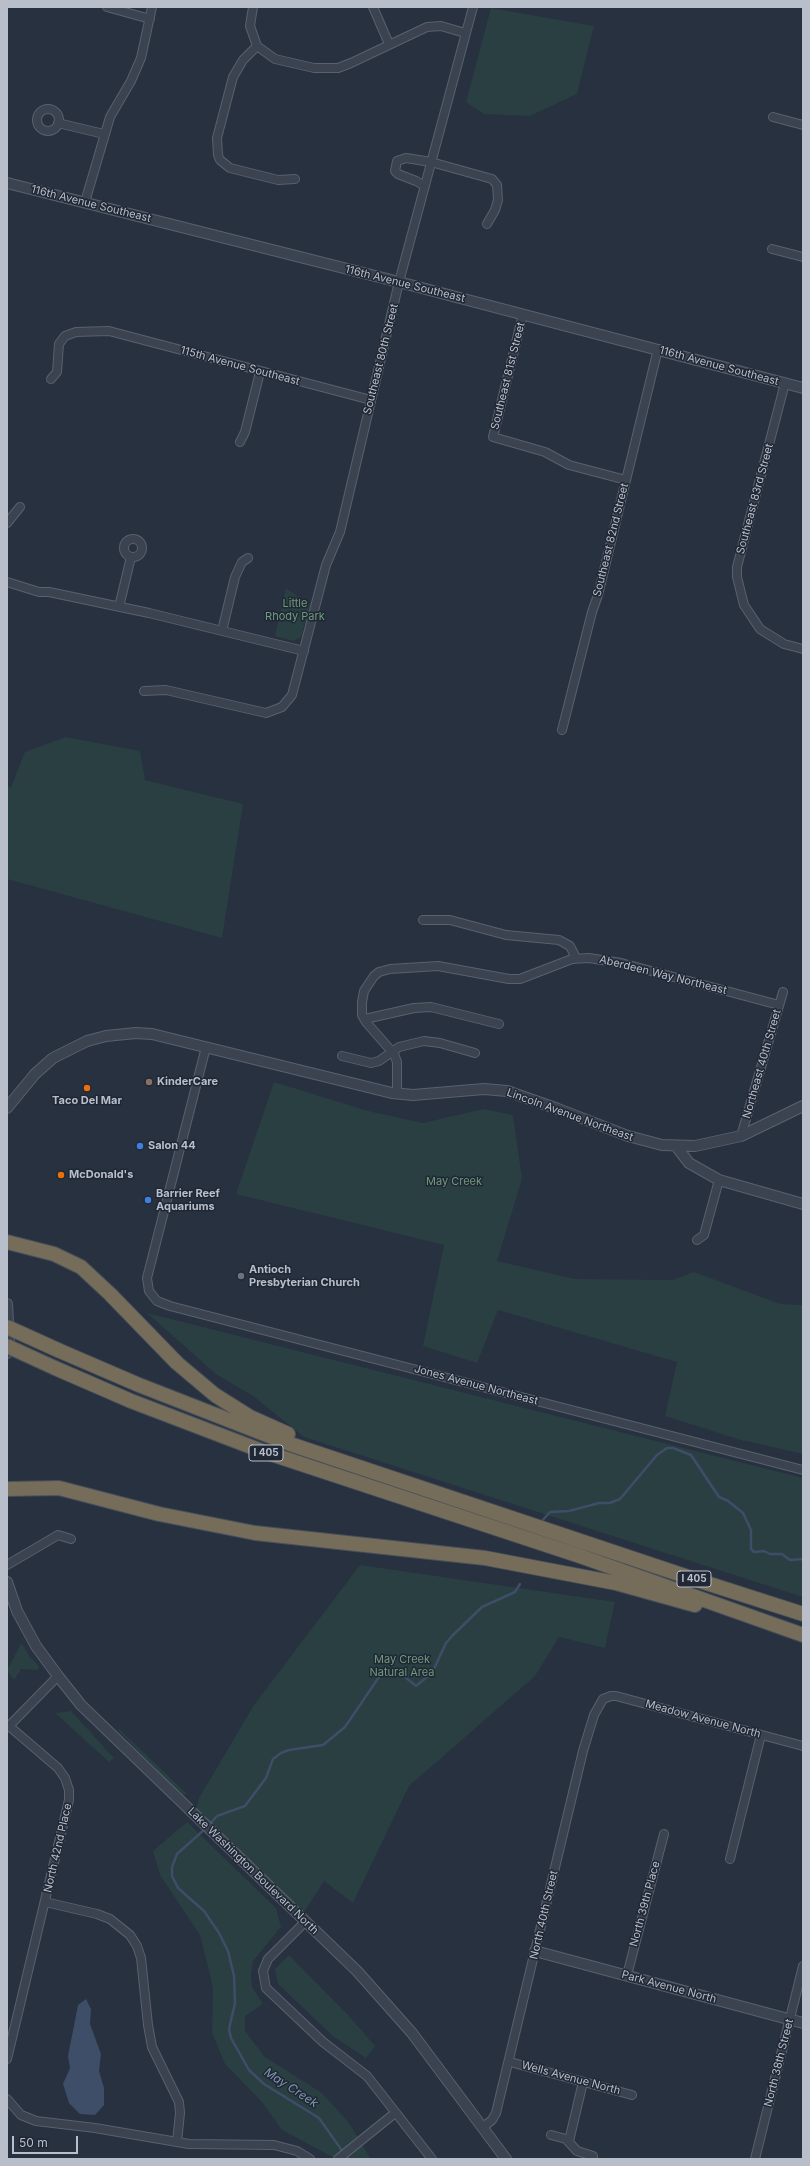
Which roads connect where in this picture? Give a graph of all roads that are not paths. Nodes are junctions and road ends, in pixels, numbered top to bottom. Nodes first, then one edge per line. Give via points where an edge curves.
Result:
1 (106, 7) edge
2 (152, 7) edge
3 (253, 7) edge
4 (373, 7) edge
5 (473, 7) edge
6 (150, 19) junction
7 (465, 33) junction
8 (389, 44) junction
9 (257, 46) junction
10 (773, 118) dead end
11 (58, 123) dead end
12 (803, 125) edge
13 (104, 134) junction
14 (431, 162) junction
15 (295, 179) dead end
16 (7, 183) edge
17 (425, 186) junction
18 (85, 202) junction
19 (487, 224) dead end
20 (772, 249) dead end
21 (803, 257) edge
22 (400, 282) junction
23 (523, 314) junction
24 (658, 349) junction
25 (260, 372) junction
26 (51, 379) dead end
27 (785, 383) junction
28 (803, 388) edge
29 (371, 400) junction
30 (240, 442) dead end
31 (626, 480) junction
32 (20, 507) dead end
33 (7, 523) edge
34 (131, 557) dead end
35 (248, 558) dead end
36 (7, 582) edge
37 (119, 607) junction
38 (222, 631) junction
39 (803, 649) edge
40 (304, 651) junction
41 (144, 691) dead end
42 (562, 730) dead end
43 (423, 920) dead end
44 (576, 958) junction
45 (783, 992) dead end
46 (779, 1004) junction
47 (365, 1019) junction
48 (499, 1024) dead end
49 (206, 1047) junction
50 (392, 1052) junction
51 (475, 1053) dead end
52 (342, 1056) dead end
53 (397, 1094) junction
54 (803, 1106) edge
55 (7, 1108) edge
56 (741, 1136) junction
57 (676, 1146) junction
58 (719, 1180) junction
59 (803, 1204) edge
60 (697, 1240) dead end
61 (7, 1242) edge
62 (7, 1304) edge
63 (7, 1328) edge
64 (7, 1346) edge
65 (7, 1353) edge
66 (803, 1470) edge
67 (416, 1487) junction
68 (7, 1489) edge
69 (71, 1539) dead end
70 (7, 1565) edge
71 (7, 1582) edge
72 (803, 1614) edge
73 (769, 1622) junction
74 (803, 1635) edge
75 (58, 1676) junction
76 (603, 1699) joint
77 (761, 1735) junction
78 (803, 1746) edge
79 (664, 1834) dead end
80 (730, 1859) dead end
81 (45, 1902) junction
82 (305, 1922) junction
83 (535, 1951) junction
84 (803, 1966) edge
85 (627, 1975) junction
86 (790, 2020) junction
87 (803, 2024) edge
88 (7, 2059) edge
89 (510, 2062) junction
90 (583, 2082) junction
91 (632, 2095) dead end
92 (7, 2099) edge
93 (395, 2113) junction
94 (482, 2128) junction
95 (550, 2135) dead end
96 (569, 2141) junction
97 (177, 2142) junction
98 (593, 2156) dead end
99 (310, 2159) edge
100 (338, 2159) edge
101 (432, 2159) edge
102 (506, 2159) edge
103 (755, 2159) edge

1 - 6 street
2 - 6 street
3 - 9 street via 250,26
4 - 8 street
5 - 7 street, Southeast 80th Street
6 - 13 street via 141,58 110,117
7 - 8 street via 434,26
7 - 14 street, Southeast 80th Street
8 - 9 street via 352,63 327,69 275,58
9 - 15 street via 243,60 233,77 217,138 218,155 230,168 278,180
10 - 12 street
11 - 13 street
13 - 18 street
14 - 17 street, Southeast 80th Street
14 - 17 street via 406,158 397,161 395,166 398,174
14 - 19 street via 492,179 497,185 498,200
16 - 18 street, 116th Avenue Southeast
17 - 22 street, Southeast 80th Street
18 - 22 street, 116th Avenue Southeast
20 - 21 street
22 - 23 street, 116th Avenue Southeast
22 - 29 street, Southeast 80th Street
23 - 24 street, 116th Avenue Southeast
23 - 31 street, Southeast 81st Street via 493,437 545,452 569,465
24 - 27 street, 116th Avenue Southeast
24 - 31 street, Southeast 82nd Street
25 - 26 street, 115th Avenue Southeast via 110,332 76,332 65,336 59,344 57,372
25 - 29 street, 115th Avenue Southeast
25 - 30 street via 245,432
27 - 28 street, 116th Avenue Southeast
27 - 39 street, Southeast 83rd Street via 738,567 738,586 749,614 760,629 775,640
29 - 40 street, Southeast 80th Street via 340,532 326,564
31 - 42 street, Southeast 82nd Street
32 - 33 street
34 - 37 street
35 - 38 street via 242,562 235,577
36 - 37 street via 39,592
37 - 38 street
38 - 40 street
40 - 41 street, Southeast 80th Street via 292,695 282,706 266,713 166,690
43 - 44 street via 450,920 514,936 559,940 570,946
44 - 46 street, Aberdeen Way Northeast via 621,963
44 - 47 street, Aberdeen Way Northeast via 520,979 438,966 379,972 364,991 362,1015
45 - 46 street, Northeast 40th Street
46 - 56 street, Northeast 40th Street
47 - 48 street via 414,1008 431,1007
47 - 50 street
49 - 53 street, Lincoln Avenue Northeast
49 - 55 street, Lincoln Avenue Northeast via 152,1034 121,1034 87,1041 53,1058 35,1074
49 - 66 street, Jones Avenue Northeast via 147,1278 149,1291 157,1301
50 - 51 street via 408,1044 424,1041 440,1042
50 - 52 street via 371,1064
50 - 53 street via 397,1062
53 - 57 street, Lincoln Avenue Northeast via 484,1089 507,1091 643,1141
54 - 56 street, Lincoln Avenue Northeast
56 - 57 street, Lincoln Avenue Northeast via 695,1146
57 - 58 street via 689,1163
58 - 59 street
58 - 60 street via 704,1235
61 - 67 highway via 54,1254 81,1267 193,1377 215,1395 250,1417
62 - 65 street
63 - 67 highway, I 405, bridge via 242,1426
64 - 73 highway, I 405, bridge via 131,1401 262,1451 580,1556
67 - 72 highway, I 405
68 - 73 highway via 59,1488 159,1514 255,1533 485,1558 568,1573
69 - 70 street via 58,1535
71 - 75 street, Lake Washington Boulevard North via 17,1611 36,1646
73 - 74 highway, I 405
75 - 81 street, North 42nd Place via 9,1726 58,1768 69,1790 68,1809
75 - 82 street, Lake Washington Boulevard North via 81,1705
76 - 77 street, Meadow Avenue North via 616,1696
76 - 83 street, North 40th Street via 594,1715 583,1751
77 - 78 street, Meadow Avenue North
77 - 80 street
79 - 85 street, North 39th Place
81 - 88 street, North 42nd Place
81 - 97 street via 110,1919 120,1926 137,1946 142,1958 152,2047 179,2102
82 - 93 street via 268,1959 263,1971 264,1983 270,1993 324,2042 360,2068
82 - 94 street, Lake Washington Boulevard North via 389,2005
83 - 85 street, Park Avenue North
83 - 89 street, North 40th Street
84 - 86 street, North 38th Street
85 - 86 street, Park Avenue North
86 - 87 street, Park Avenue North
86 - 103 street, North 38th Street
89 - 90 street, Wells Avenue North
89 - 94 street, North 40th Street via 496,2113
90 - 91 street, Wells Avenue North
90 - 96 street
92 - 97 street via 14,2110 27,2119
93 - 100 street
93 - 101 street
94 - 102 street, Lake Washington Boulevard North
95 - 96 street
96 - 98 street via 577,2151
97 - 99 street via 203,2145 274,2145 297,2151

